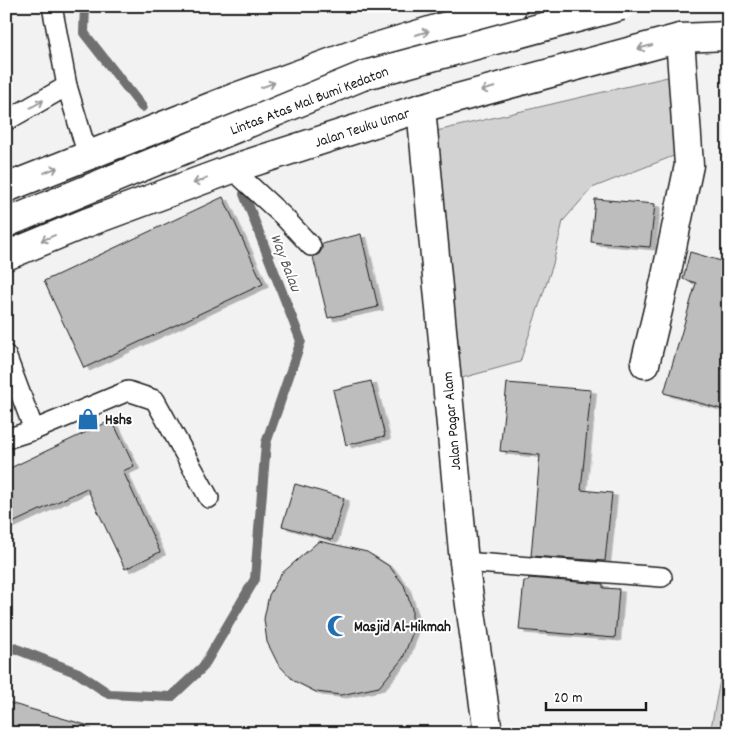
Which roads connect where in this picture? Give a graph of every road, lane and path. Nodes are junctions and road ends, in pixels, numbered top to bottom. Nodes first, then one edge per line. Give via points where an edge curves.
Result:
1 (52, 6) edge
2 (513, 6) edge
3 (620, 6) edge
4 (728, 36) edge
5 (680, 38) junction
6 (67, 86) junction
7 (236, 97) junction
8 (421, 108) junction
9 (6, 121) edge
10 (88, 156) junction
11 (261, 160) junction
12 (232, 169) junction
13 (6, 188) edge
14 (6, 210) edge
15 (6, 223) edge
16 (311, 246) dead end
17 (6, 249) edge
18 (6, 256) edge
19 (6, 355) edge
20 (645, 364) dead end
21 (34, 430) junction
22 (6, 439) edge
23 (210, 498) dead end
24 (464, 562) junction
25 (662, 577) dead end
26 (488, 733) edge

1 - 6 lane
7 -> 2 main road via 363,51
3 - 15 main road, Lintas Atas Mal Bumi Kedaton, bridge via 365,75
4 - 5 main road, Jalan Teuku Umar
5 -> 8 main road, Jalan Teuku Umar
5 - 20 main road via 689,165
9 -> 6 lane
6 - 10 lane
7 - 10 main road
7 - 11 main road via 221,113 219,135 226,149 238,158
8 - 11 main road, Jalan Teuku Umar
8 - 24 main road, Jalan Pagar Alam
13 -> 10 main road
11 - 12 main road, Jalan Teuku Umar
12 - 16 lane
12 -> 18 main road, Jalan Teuku Umar
14 - 17 main road via 18,223 17,234
19 - 21 lane
21 - 22 lane
21 - 23 lane via 128,391 155,400
24 - 25 lane
24 - 26 main road, Jalan Pagar Alam

